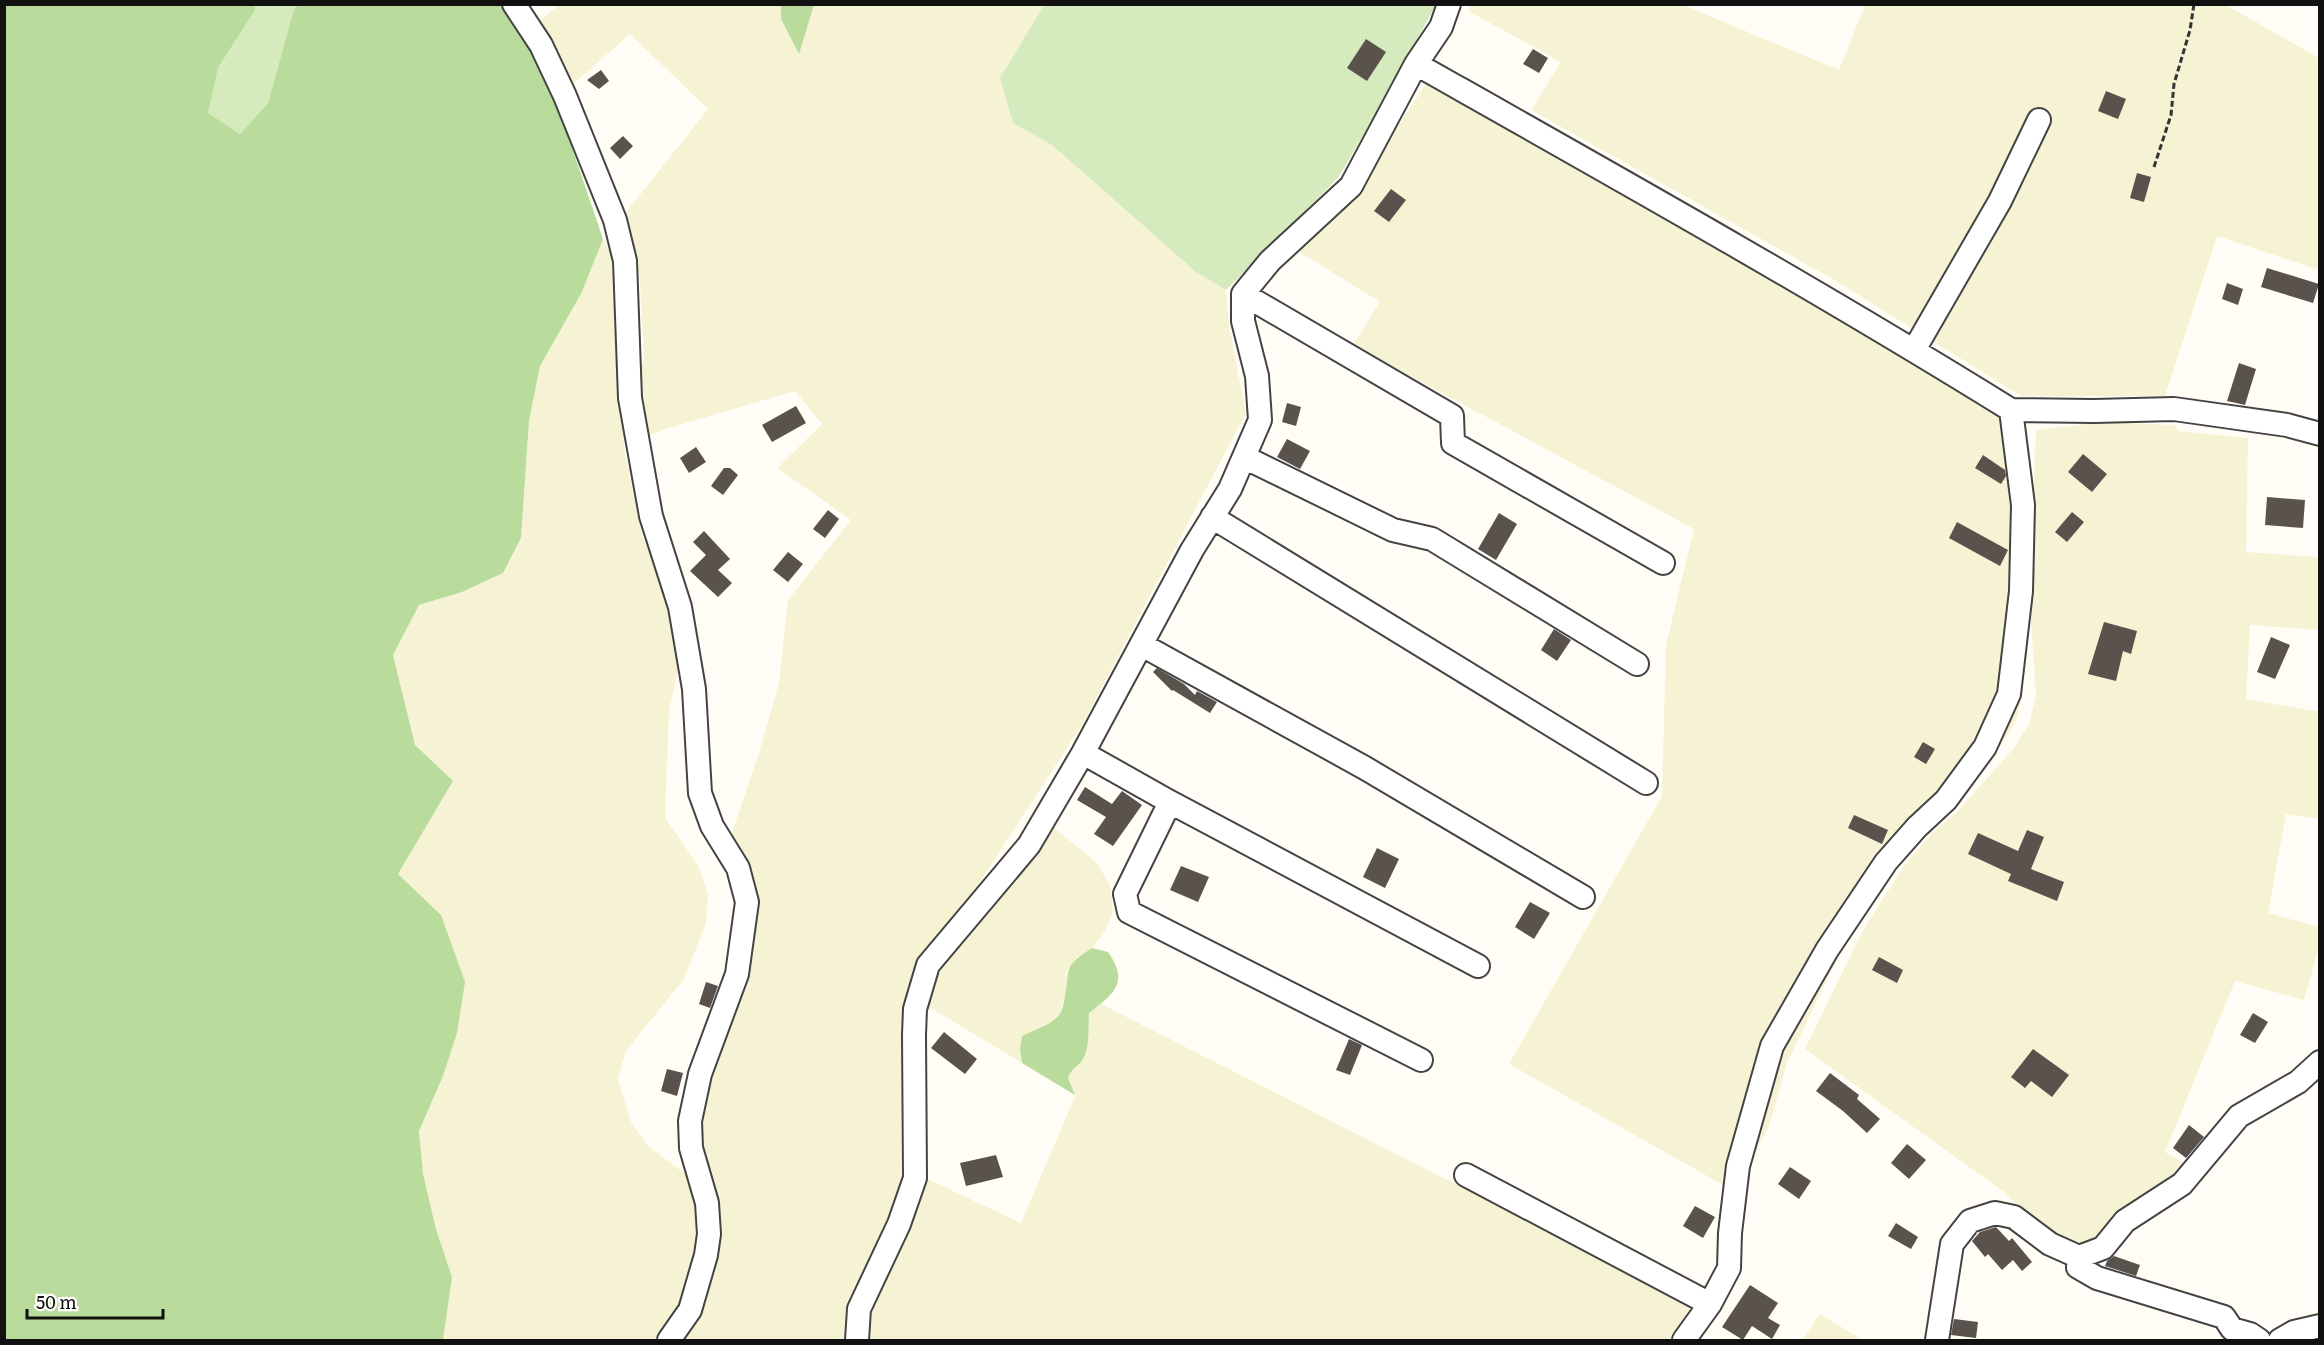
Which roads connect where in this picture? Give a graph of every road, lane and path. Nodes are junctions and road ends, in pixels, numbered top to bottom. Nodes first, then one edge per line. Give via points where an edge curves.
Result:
1 (514, 4) edge
2 (1449, 4) edge
3 (2194, 4) edge
4 (1416, 64) junction
5 (2039, 120) dead end
6 (2154, 167) dead end
7 (1243, 294) junction
8 (1914, 350) junction
9 (2011, 410) junction
10 (2319, 434) edge
11 (1244, 457) junction
12 (1212, 517) junction
13 (1663, 563) dead end
14 (1142, 645) junction
15 (1637, 664) dead end
16 (1083, 753) junction
17 (1646, 783) dead end
18 (1170, 802) junction
19 (1582, 897) dead end
20 (1478, 966) dead end
21 (1421, 1060) dead end
22 (2319, 1062) edge
23 (1466, 1175) dead end
24 (2079, 1257) junction
25 (1710, 1304) junction
26 (2319, 1326) edge
27 (669, 1341) edge
28 (857, 1341) edge
29 (1684, 1341) edge
30 (1937, 1341) edge
31 (2259, 1341) edge
32 (2280, 1341) edge

1 - 27 street via 541,45 565,96 615,220 626,261 630,398 651,516 680,607 694,689 700,793 712,826 738,868 747,902 737,974 700,1074 690,1121 691,1148 707,1203 706,1255 690,1310
2 - 4 street via 1441,27
3 - 6 path via 2170,115
4 - 7 street via 1351,186 1270,261
4 - 8 street
5 - 8 street via 2000,201
7 - 11 street via 1243,321 1257,376 1260,420
7 - 13 street via 1452,416 1454,443
8 - 9 street
9 - 10 street via 2174,409 2287,425
9 - 25 street via 2023,505 2021,591 2009,694 1985,747 1946,800 1886,862 1827,950 1772,1047 1738,1166 1729,1268
11 - 12 street
11 - 15 street via 1393,530 1432,539
12 - 14 street
12 - 17 street
14 - 16 street
14 - 19 street via 1365,768
16 - 18 street
16 - 28 street via 1029,845 928,965 915,1009 915,1178 859,1309
18 - 20 street
18 - 21 street via 1125,894 1129,912
22 - 24 street via 2298,1082 2239,1116 2182,1184 2126,1221 2103,1248
23 - 25 street
24 - 30 street via 2050,1244 2014,1217 1995,1212 1970,1221 1952,1244
24 - 31 street via 2078,1267 2097,1278 2224,1317 2232,1329
25 - 29 street
26 - 32 street via 2294,1332

